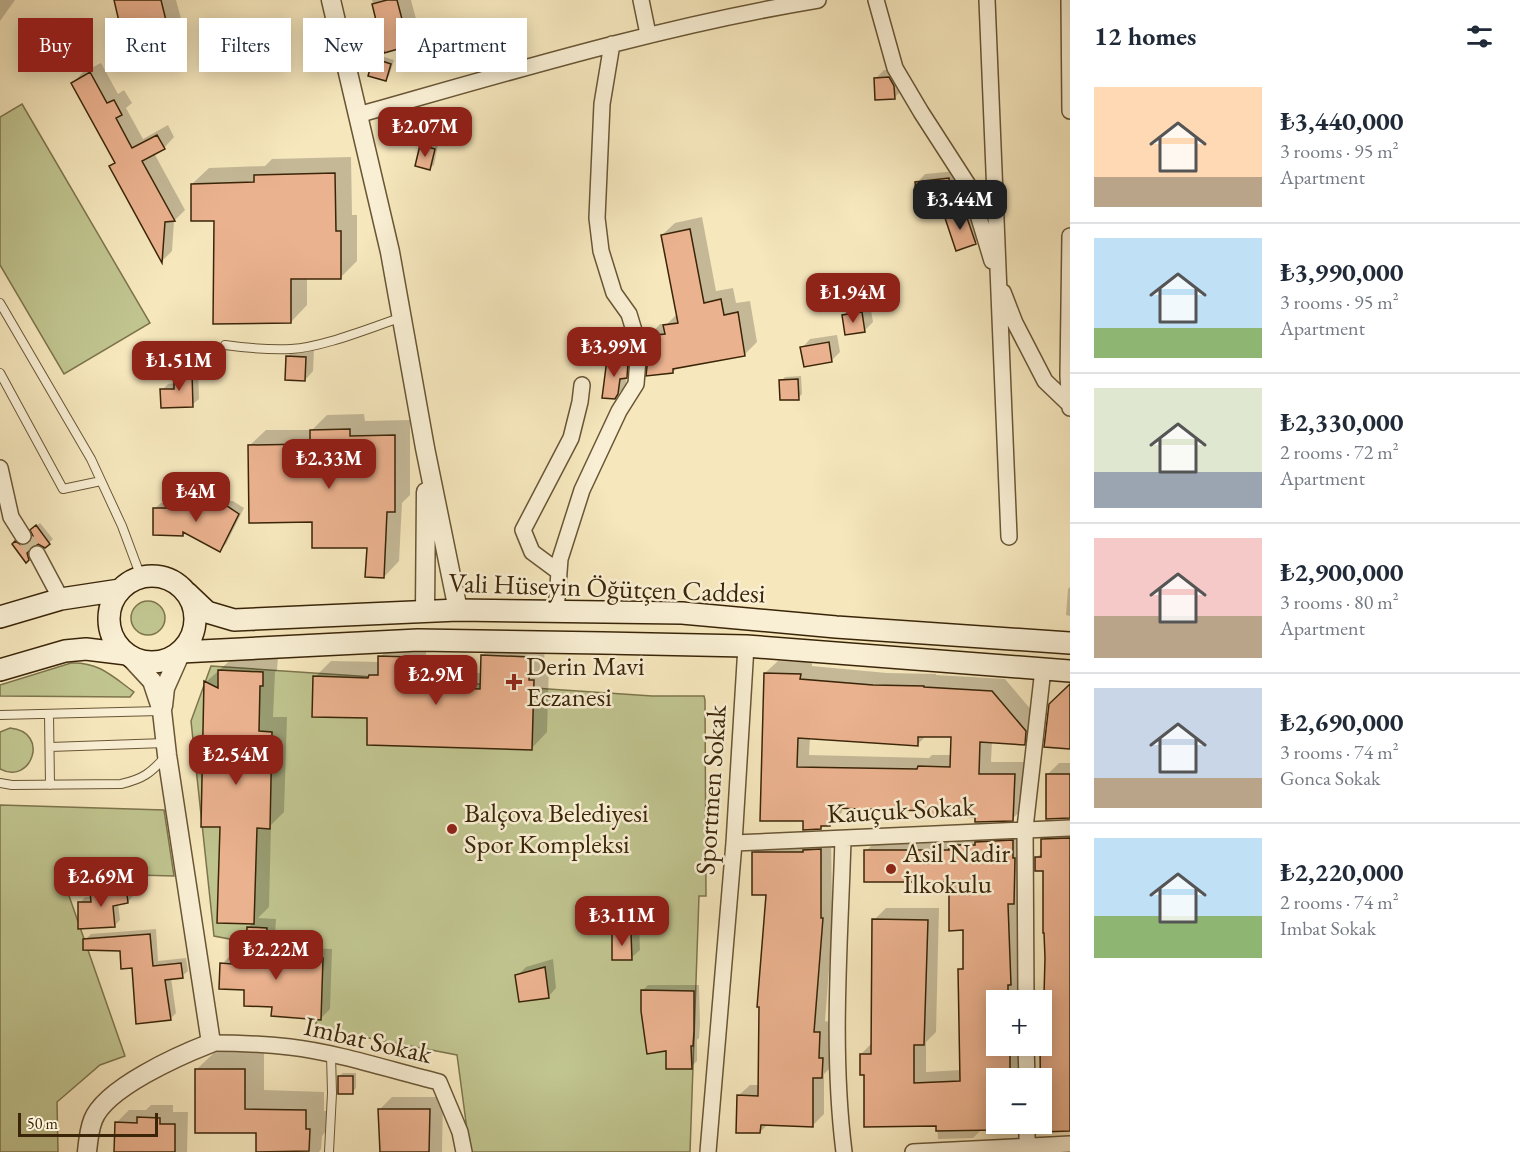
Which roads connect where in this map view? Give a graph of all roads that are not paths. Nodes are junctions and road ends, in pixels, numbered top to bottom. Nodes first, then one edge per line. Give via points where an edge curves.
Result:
1 (331, 0) edge
2 (641, 0) edge
3 (818, 0) edge
4 (876, 0) edge
5 (987, 0) edge
6 (1069, 0) edge
7 (648, 34) junction
8 (612, 44) junction
9 (1070, 111) edge
10 (358, 115) junction
11 (1070, 236) edge
12 (998, 278) junction
13 (0, 303) edge
14 (402, 318) junction
15 (225, 345) dead end
16 (0, 374) edge
17 (1069, 376) edge
18 (1045, 381) junction
19 (582, 385) dead end
20 (1070, 406) edge
21 (425, 448) junction
22 (0, 468) edge
23 (101, 481) junction
24 (6, 516) edge
25 (23, 536) tunnel mouth
26 (1009, 537) dead end
27 (37, 554) tunnel mouth
28 (559, 572) junction
29 (141, 577) junction
30 (120, 590) junction
31 (187, 593) junction
32 (61, 599) junction
33 (458, 610) junction
34 (425, 611) junction
35 (556, 612) junction
36 (0, 617) edge
37 (418, 640) junction
38 (1070, 643) edge
39 (746, 646) junction
40 (181, 652) junction
41 (127, 654) junction
42 (1043, 669) junction
43 (0, 670) edge
44 (1070, 671) edge
45 (162, 711) junction
46 (49, 714) junction
47 (0, 715) edge
48 (50, 747) junction
49 (166, 749) junction
50 (0, 783) edge
51 (50, 785) junction
52 (1025, 828) junction
53 (1070, 828) edge
54 (843, 839) junction
55 (734, 843) junction
56 (1026, 990) edge
57 (211, 1043) junction
58 (331, 1055) junction
59 (1070, 1144) edge
60 (1027, 1149) edge
61 (87, 1152) edge
62 (329, 1152) edge
63 (464, 1152) edge
64 (708, 1152) edge
65 (844, 1152) edge
66 (913, 1152) edge

1 - 10 street
2 - 7 street
3 - 7 street
4 - 12 street via 895,68 970,188
5 - 12 street
6 - 9 street
7 - 8 street
8 - 10 street
8 - 28 street via 602,104 597,218 614,292 628,314 639,347 636,384 582,490
10 - 14 street
11 - 17 street
12 - 18 street via 1015,323
12 - 26 street
13 - 23 lane
14 - 15 lane via 294,349
14 - 21 street
16 - 23 lane via 63,489
17 - 18 street
17 - 20 street
18 - 20 street
19 - 28 street via 571,438 523,530 532,552
21 - 33 street
21 - 34 street
22 - 24 street
23 - 29 lane
24 - 25 street
27 - 32 street
28 - 35 street
29 - 30 main road
29 - 31 main road via 159,576 175,581
30 - 32 main road
30 - 41 main road via 109,610 109,624 112,638
31 - 34 main road, Vali Hüseyin Öğütçen Caddesi via 207,612 234,620
31 - 40 main road via 193,607 194,632
32 - 36 main road
33 - 34 main road, Vali Hüseyin Öğütçen Caddesi
33 - 35 main road, Vali Hüseyin Öğütçen Caddesi
33 - 37 main road
35 - 38 main road, Vali Hüseyin Öğütçen Caddesi via 682,613
37 - 39 main road, Vali Hüseyin Öğütçen Caddesi
37 - 40 main road, Vali Hüseyin Öğütçen Caddesi
39 - 42 main road, Vali Hüseyin Öğütçen Caddesi
39 - 55 street, Sportmen Sokak
40 - 41 main road via 154,662 140,661
40 - 45 street via 165,688
41 - 43 main road via 86,649 65,651
41 - 45 street via 152,681
42 - 44 main road, Vali Hüseyin Öğütçen Caddesi
42 - 52 street
45 - 46 lane
45 - 49 street
46 - 47 lane
46 - 48 lane
48 - 49 lane
48 - 51 lane
49 - 51 lane via 153,771 139,780
49 - 57 street
50 - 51 lane
52 - 53 street, Kauçuk Sokak
52 - 54 street, Kauçuk Sokak
52 - 56 street
54 - 55 street, Kauçuk Sokak
54 - 65 street via 837,1035
55 - 64 street, Sportmen Sokak
57 - 58 street, Imbat Sokak via 253,1043
57 - 61 street via 123,1087 108,1099 93,1119
58 - 62 lane
58 - 63 street, Imbat Sokak via 439,1082
59 - 60 street
60 - 66 street

